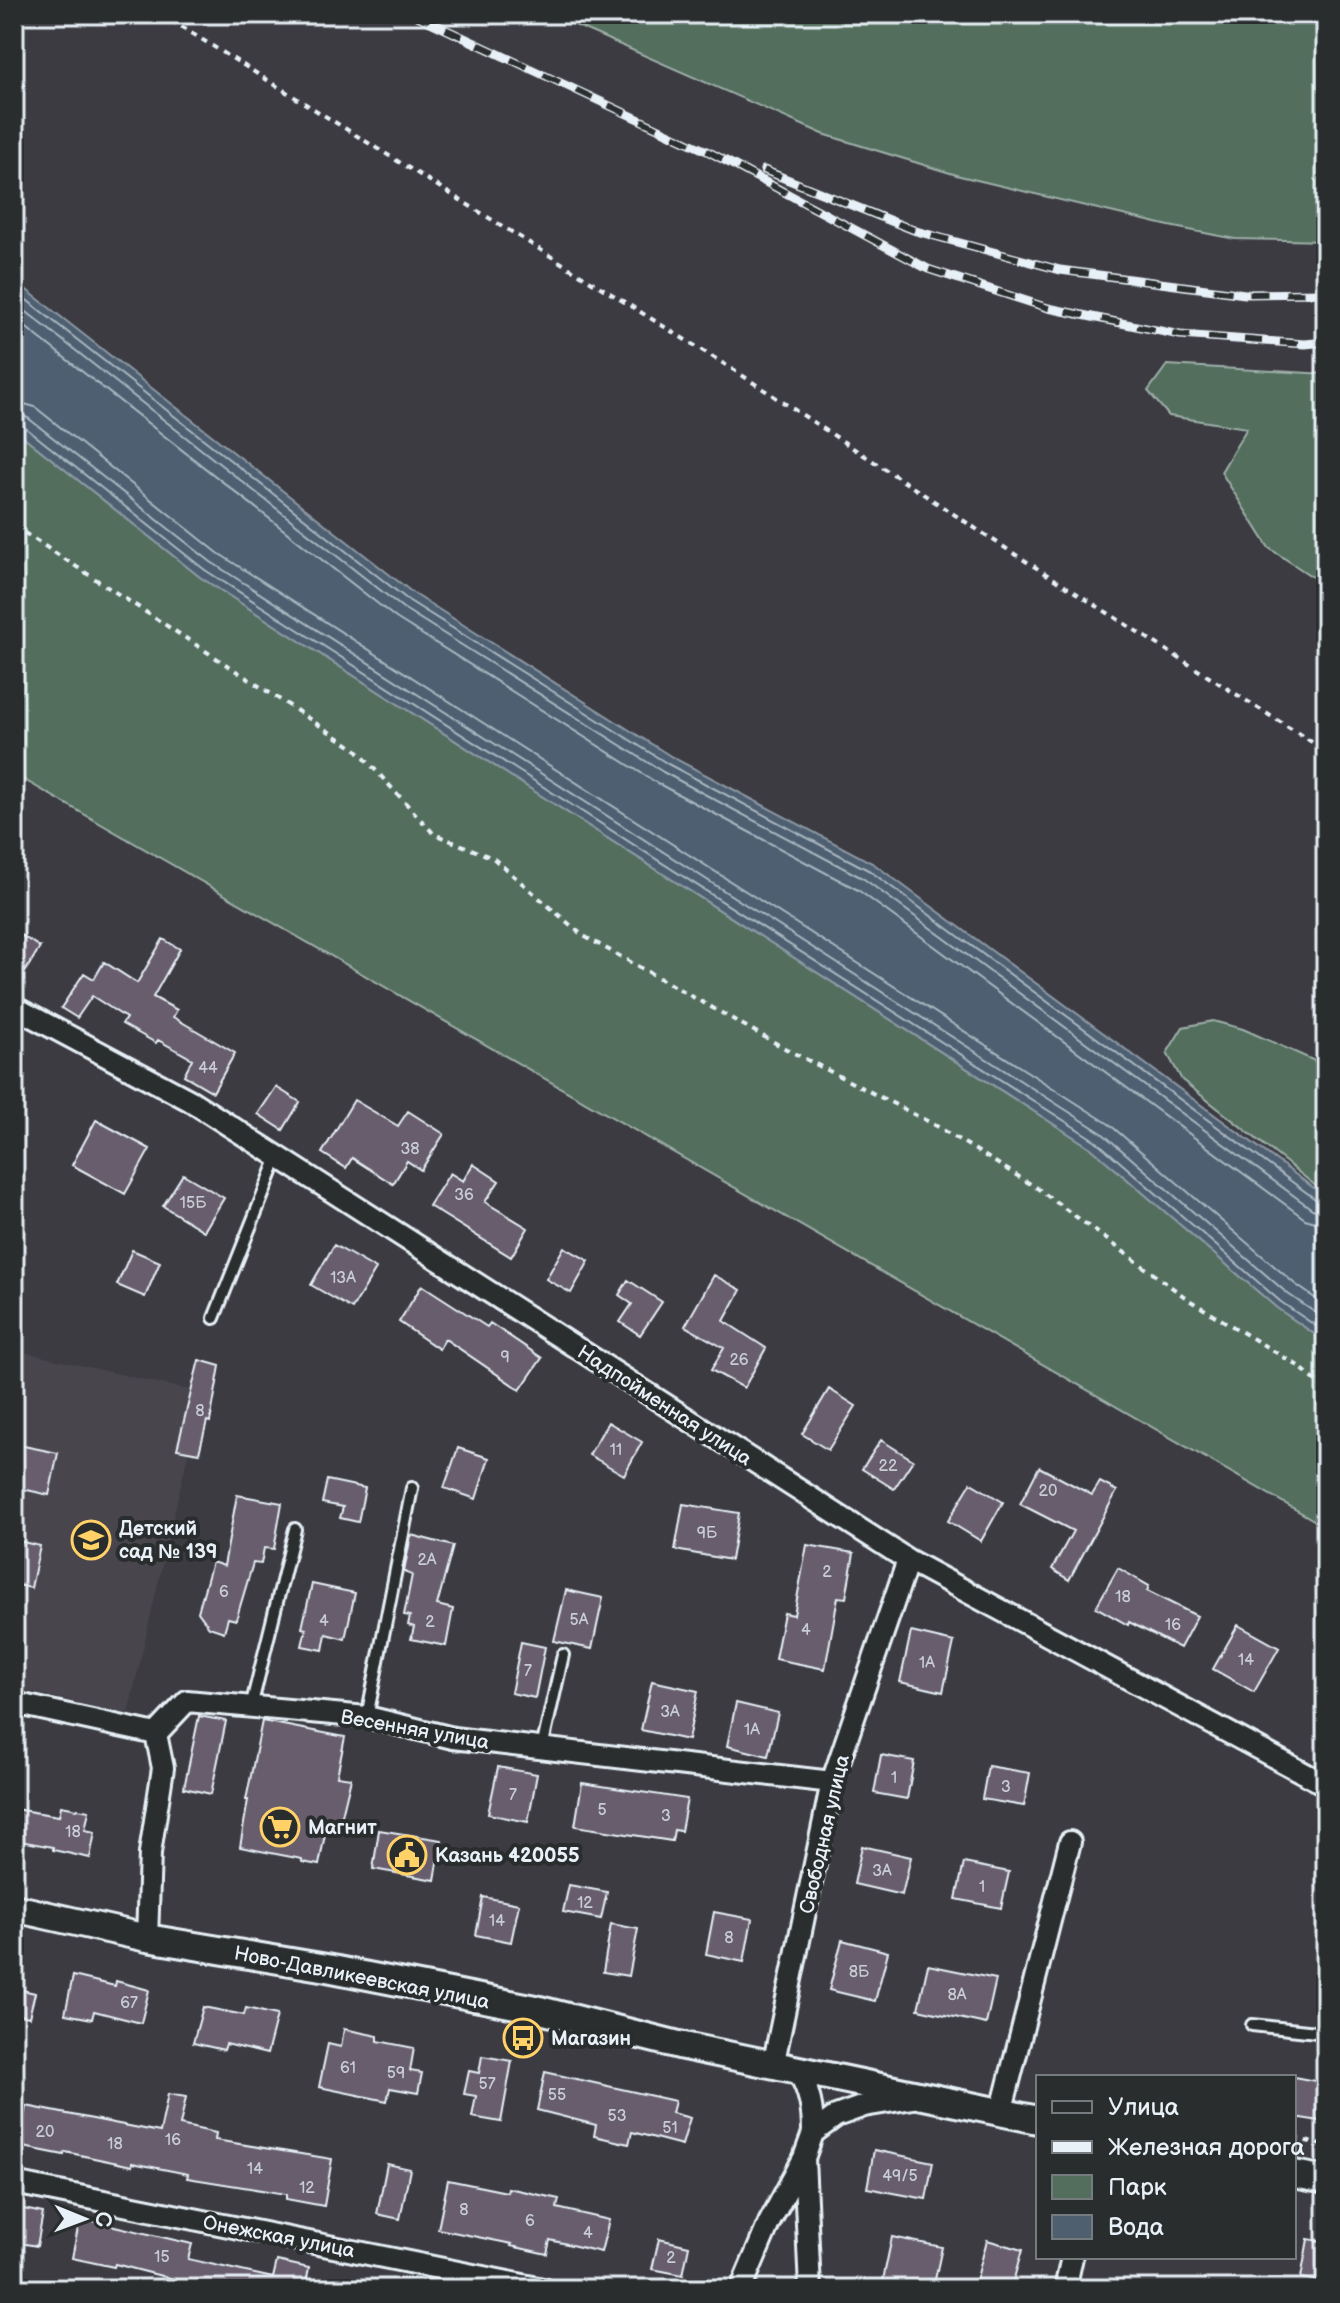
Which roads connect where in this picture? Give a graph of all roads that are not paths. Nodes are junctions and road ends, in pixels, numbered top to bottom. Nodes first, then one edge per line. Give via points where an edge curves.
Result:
1 (14, 1007) edge
2 (278, 1157) junction
3 (214, 1318) dead end
4 (412, 1488) dead end
5 (295, 1529) dead end
6 (908, 1560) junction
7 (563, 1655) dead end
8 (14, 1703) edge
9 (251, 1707) junction
10 (367, 1717) junction
11 (156, 1734) junction
12 (542, 1748) junction
13 (832, 1782) junction
14 (1326, 1785) edge
15 (1070, 1842) dead end
16 (14, 1908) edge
17 (147, 1938) junction
18 (1252, 2025) dead end
19 (1326, 2033) edge
20 (786, 2069) junction
21 (921, 2096) junction
22 (1001, 2113) junction
23 (1036, 2120) edge
24 (813, 2133) junction
25 (804, 2158) junction
26 (1296, 2174) edge
27 (1326, 2180) edge
28 (14, 2183) edge
29 (1072, 2259) edge
30 (543, 2289) edge
31 (741, 2289) edge
32 (810, 2289) edge
33 (1065, 2289) edge

1 - 2 street, Надпойменная улица via 191,1101
2 - 3 lane
2 - 6 street, Надпойменная улица
4 - 10 lane
5 - 9 lane
6 - 13 street, Свободная улица
6 - 14 street, Надпойменная улица
7 - 12 lane
8 - 11 street
9 - 10 street, Весенняя улица
9 - 11 street, Весенняя улица via 187,1701
10 - 12 street, Весенняя улица via 453,1738
11 - 17 street via 163,1768 150,1853
12 - 13 street, Весенняя улица
13 - 20 street, Свободная улица
15 - 22 street
16 - 17 street, Ново-Давликеевская улица
17 - 20 street, Ново-Давликеевская улица via 536,2009
18 - 19 lane
20 - 21 street, Ново-Давликеевская улица
20 - 24 street via 813,2106
21 - 22 street, Ново-Давликеевская улица
21 - 24 street via 864,2106 836,2116
22 - 23 street, Ново-Давликеевская улица
24 - 25 street
25 - 31 street
25 - 32 street
26 - 27 street
28 - 30 street, Онежская улица
29 - 33 street

